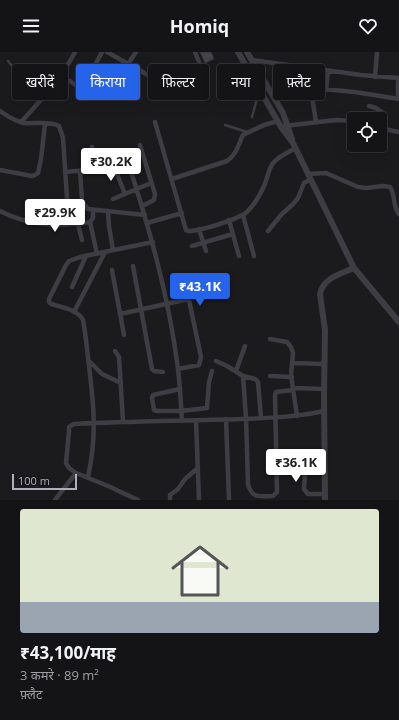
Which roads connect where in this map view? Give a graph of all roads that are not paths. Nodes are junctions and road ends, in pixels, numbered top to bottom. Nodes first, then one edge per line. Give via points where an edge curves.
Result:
1 (75, 52) edge
2 (102, 52) edge
3 (107, 52) edge
4 (136, 52) edge
5 (195, 52) edge
6 (238, 52) edge
7 (247, 52) edge
8 (377, 52) edge
9 (252, 60) junction
10 (8, 61) dead end
11 (68, 64) edge
12 (96, 64) edge
13 (128, 64) joint
14 (200, 64) edge
15 (245, 64) edge
16 (12, 66) edge
17 (140, 70) edge
18 (328, 71) junction
19 (148, 75) dead end
20 (376, 76) junction
21 (399, 78) edge
22 (70, 81) dead end
23 (76, 85) edge
24 (326, 90) junction
25 (265, 98) edge
26 (398, 99) edge
27 (40, 100) edge
28 (257, 100) edge
29 (369, 106) dead end
30 (0, 111) edge
31 (382, 112) edge
32 (252, 117) dead end
33 (278, 121) junction
34 (347, 121) edge
35 (20, 122) junction
36 (155, 122) dead end
37 (316, 122) junction
38 (45, 124) junction
39 (225, 125) dead end
40 (288, 125) junction
41 (281, 127) junction
42 (387, 129) edge
43 (399, 130) edge
44 (247, 132) junction
45 (140, 145) dead end
46 (294, 146) junction
47 (92, 147) dead end
48 (142, 153) junction
49 (127, 159) junction
50 (113, 164) junction
51 (0, 170) edge
52 (94, 170) junction
53 (80, 171) junction
54 (65, 172) junction
55 (309, 176) junction
56 (172, 179) junction
57 (152, 183) junction
58 (137, 188) junction
59 (125, 194) junction
60 (113, 199) dead end
61 (142, 206) junction
62 (93, 210) junction
63 (108, 211) junction
64 (0, 212) edge
65 (68, 213) dead end
66 (182, 213) junction
67 (243, 214) junction
68 (399, 214) edge
69 (145, 215) junction
70 (229, 220) junction
71 (90, 222) junction
72 (147, 223) junction
73 (78, 224) junction
74 (199, 229) junction
75 (268, 231) dead end
76 (233, 234) junction
77 (82, 240) dead end
78 (153, 242) junction
79 (203, 243) junction
80 (192, 246) dead end
81 (113, 250) junction
82 (105, 252) junction
83 (206, 252) dead end
84 (97, 254) junction
85 (86, 256) junction
86 (239, 256) dead end
87 (254, 256) dead end
88 (133, 266) dead end
89 (354, 268) junction
90 (112, 270) dead end
91 (72, 287) dead end
92 (166, 304) junction
93 (140, 310) junction
94 (74, 312) junction
95 (120, 314) junction
96 (399, 322) edge
97 (124, 336) dead end
98 (270, 339) dead end
99 (245, 346) dead end
100 (116, 351) dead end
101 (216, 361) dead end
102 (89, 362) junction
103 (293, 363) junction
104 (324, 364) junction
105 (178, 369) junction
106 (236, 371) junction
107 (163, 372) dead end
108 (212, 372) dead end
109 (243, 376) junction
110 (270, 376) dead end
111 (292, 377) junction
112 (121, 382) junction
113 (180, 389) junction
114 (293, 389) junction
115 (324, 389) junction
116 (181, 411) junction
117 (324, 411) junction
118 (297, 416) junction
119 (275, 417) junction
120 (246, 418) junction
121 (261, 418) junction
122 (226, 419) junction
123 (182, 421) junction
124 (196, 421) junction
125 (123, 422) junction
126 (95, 423) junction
127 (324, 466) junction
128 (198, 468) junction
129 (76, 472) junction
130 (88, 477) junction
131 (325, 497) edge
132 (55, 500) edge
133 (138, 500) edge
134 (170, 500) edge
135 (199, 500) edge
136 (229, 500) edge

1 - 11 street
2 - 12 street
3 - 13 street
4 - 13 street
5 - 14 street
6 - 15 street
7 - 9 street
8 - 20 street
9 - 18 street
9 - 40 street
10 - 16 lane
17 - 19 street
18 - 20 street
18 - 24 street
20 - 21 street
21 - 26 street
22 - 23 street
24 - 26 street
24 - 37 street via 311,90
25 - 33 street
27 - 35 street
28 - 32 lane
29 - 31 street
30 - 35 street
33 - 41 street
33 - 44 street
34 - 37 street
35 - 38 street
36 - 56 street
37 - 40 street
38 - 51 street via 38,173 32,176
38 - 54 street via 59,126 62,133
39 - 44 lane
40 - 41 street
40 - 46 street
41 - 46 street
42 - 43 street
44 - 56 street via 243,135 233,157 227,161
45 - 48 street
46 - 55 street
46 - 67 street via 272,164 261,192 251,208
47 - 52 street
48 - 49 street
48 - 57 street
49 - 50 street
49 - 58 street
50 - 52 street
50 - 59 street
52 - 53 street
53 - 54 street
53 - 62 street via 83,203 88,209
54 - 65 street
55 - 68 street via 326,173 358,187 390,187 395,210
55 - 75 street via 298,198
55 - 89 street
56 - 66 street
57 - 58 street
57 - 61 street via 155,198
58 - 59 street
58 - 61 street
59 - 60 street
61 - 69 street
62 - 63 street
62 - 71 street
63 - 69 street
63 - 81 street
64 - 73 street via 24,221
66 - 72 street
66 - 74 street via 186,230
67 - 70 street
67 - 87 street
69 - 72 street
70 - 74 street
70 - 76 street
71 - 73 street
71 - 84 street
72 - 78 street
73 - 77 street
74 - 79 street
76 - 79 street
76 - 86 street
78 - 81 street
78 - 92 street
79 - 80 street
79 - 83 street
81 - 82 street
82 - 84 street
82 - 94 street
84 - 85 street
85 - 91 street
85 - 94 street via 72,260 66,265 49,299 51,304
88 - 93 street
89 - 96 street
89 - 104 street via 325,282 321,289 325,330
90 - 95 street
92 - 93 street
92 - 105 street
92 - 105 street via 189,300 201,357 199,365
93 - 95 street
93 - 107 street via 152,368 154,371
94 - 102 street via 83,320
95 - 97 street
98 - 103 street via 290,344
99 - 106 street
100 - 112 street via 119,357
101 - 106 street
102 - 112 street via 102,374
102 - 126 street
103 - 104 street
103 - 111 street
104 - 115 street
105 - 113 street
106 - 109 street
108 - 116 street via 207,408
109 - 120 street
109 - 121 street via 258,382
110 - 111 street
111 - 114 street
112 - 125 street
113 - 116 street
113 - 116 street via 156,393 152,398 154,410
114 - 115 street
114 - 118 street
114 - 119 street via 276,392
115 - 117 street
116 - 123 street
117 - 118 street
117 - 127 street
118 - 119 street
119 - 120 street via 277,492 273,496 258,496 250,491
119 - 121 street
120 - 121 street
120 - 122 street
122 - 124 street
122 - 136 street
123 - 124 street
123 - 125 street
124 - 128 street
125 - 126 street
126 - 129 street via 74,424 70,427 66,463
126 - 130 street via 93,455
127 - 131 street
127 - 131 street via 308,470 304,476 304,489 308,494
128 - 134 street via 170,495
128 - 135 street
129 - 130 street
129 - 132 street
130 - 133 street

